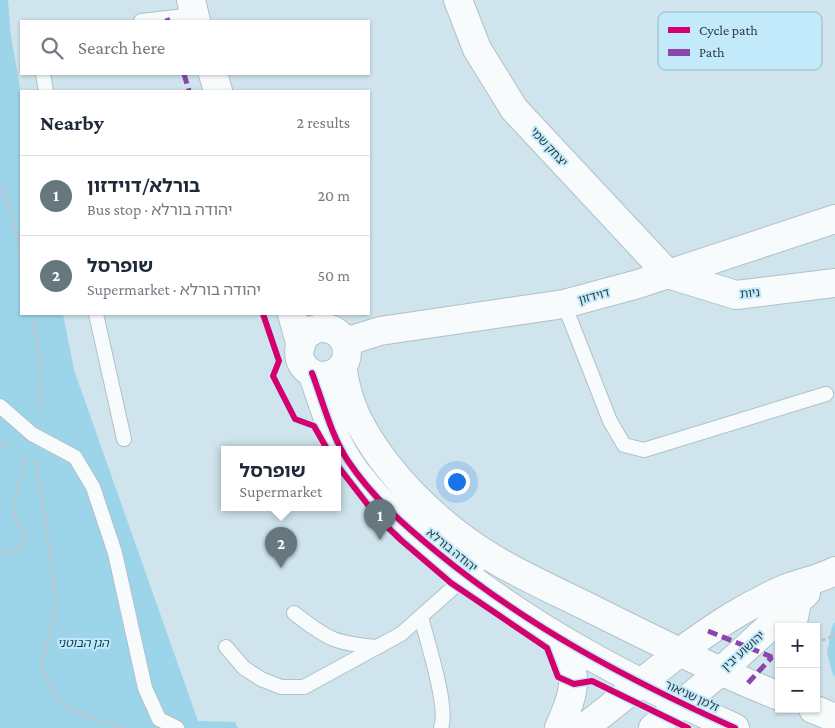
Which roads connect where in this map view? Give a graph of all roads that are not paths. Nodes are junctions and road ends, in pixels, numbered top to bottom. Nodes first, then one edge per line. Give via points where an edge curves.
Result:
1 (458, 0) edge
2 (194, 12) edge
3 (147, 20) edge
4 (43, 75) edge
5 (212, 75) edge
6 (46, 90) edge
7 (218, 90) edge
8 (835, 219) edge
9 (668, 274) junction
10 (835, 283) edge
11 (564, 304) junction
12 (96, 315) edge
13 (292, 315) edge
14 (334, 338) edge
15 (300, 346) junction
16 (312, 373) junction
17 (826, 394) dead end
18 (0, 406) edge
19 (124, 439) dead end
20 (341, 446) edge
21 (341, 447) edge
22 (489, 556) junction
23 (829, 574) edge
24 (467, 577) junction
25 (294, 613) dead end
26 (794, 614) edge
27 (421, 617) junction
28 (555, 637) junction
29 (379, 646) junction
30 (226, 647) dead end
31 (680, 652) junction
32 (721, 671) junction
33 (640, 684) junction
34 (775, 694) edge
35 (820, 699) edge
36 (682, 704) junction
37 (835, 710) edge
38 (820, 712) edge
39 (835, 718) edge
40 (177, 728) edge
41 (441, 728) edge
42 (559, 728) edge
43 (584, 728) edge
44 (653, 728) edge
45 (734, 728) edge

1 - 9 street, יצחק שמי via 477,49 514,109
2 - 3 lane
4 - 6 lane
5 - 7 street
8 - 9 street, דוידזון
9 - 10 street, ניות via 736,295
9 - 11 street, דוידזון
11 - 14 street, דוידזון
11 - 17 lane via 610,421 624,445 644,450
12 - 19 lane
13 - 15 street
14 - 15 street via 324,328 312,331
14 - 16 street via 331,374
14 - 22 street, יהודה בורלא via 348,395 373,447 412,494 449,529
15 - 16 street via 303,364
16 - 20 street, יהודה בורלא
18 - 40 lane via 32,434 75,457 93,487 114,553 145,688 158,719
21 - 24 street, יהודה בורלא via 390,511
22 - 24 lane
22 - 31 street, יהודה בורלא
23 - 26 street, יהושוע יבין
23 - 31 street, יהושוע יבין via 751,605
24 - 27 lane
24 - 28 street, יהודה בורלא
25 - 29 lane via 328,638 352,645
26 - 32 street, יהושוע יבין
27 - 29 lane via 401,634
27 - 41 lane via 440,694
28 - 33 street, יהודה בורלא
28 - 42 street via 567,654 574,684
29 - 30 lane via 304,687 281,687 261,679 244,668
31 - 32 street, יהודה בורלא
31 - 33 street, יהושוע יבין
32 - 34 street
32 - 36 street, יהושוע יבין
33 - 36 street, זלמן שניאור
33 - 43 street, יהושוע יבין
35 - 37 street
36 - 44 street, יהושוע יבין
36 - 45 street, זלמן שניאור
38 - 39 street

